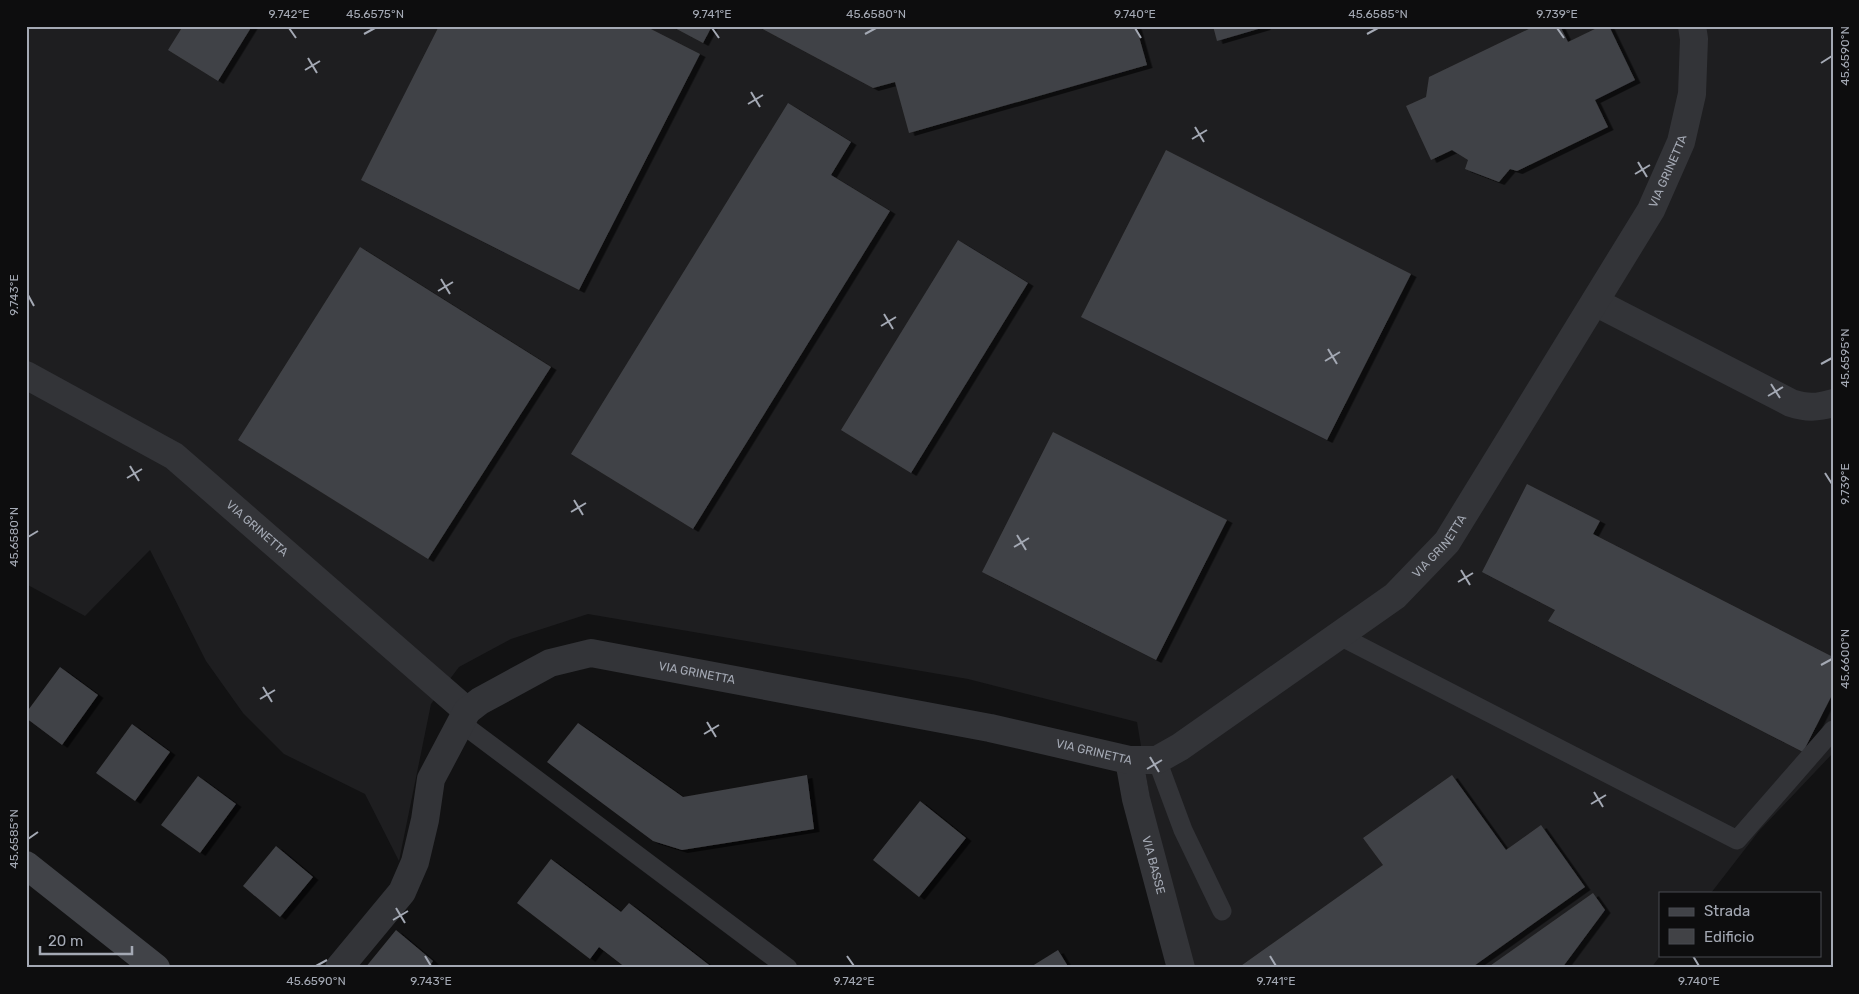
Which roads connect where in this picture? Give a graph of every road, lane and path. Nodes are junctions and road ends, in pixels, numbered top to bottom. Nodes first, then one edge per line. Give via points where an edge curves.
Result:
1 (1692, 26) edge
2 (1595, 302) junction
3 (26, 375) edge
4 (1833, 403) edge
5 (1338, 634) junction
6 (464, 717) junction
7 (1833, 730) edge
8 (1129, 760) junction
9 (1157, 760) junction
10 (26, 865) edge
11 (1222, 911) dead end
12 (156, 968) edge
13 (339, 968) edge
14 (788, 968) edge
15 (1181, 968) edge

1 - 2 street, VIA GRINETTA via 1692,94 1681,142 1651,210
2 - 4 street via 1791,402 1805,407
2 - 5 street, VIA GRINETTA via 1447,542 1395,596
3 - 6 street, VIA GRINETTA via 174,456
5 - 7 lane via 1737,840
5 - 9 street, VIA GRINETTA
6 - 8 street, VIA GRINETTA via 480,701 550,663 591,653 990,728
6 - 13 street, VIA GRINETTA via 431,779 415,862 402,892
6 - 14 lane
8 - 9 street, VIA GRINETTA
8 - 15 street, VIA BASSE via 1136,799
9 - 11 lane via 1183,830
10 - 12 main road

